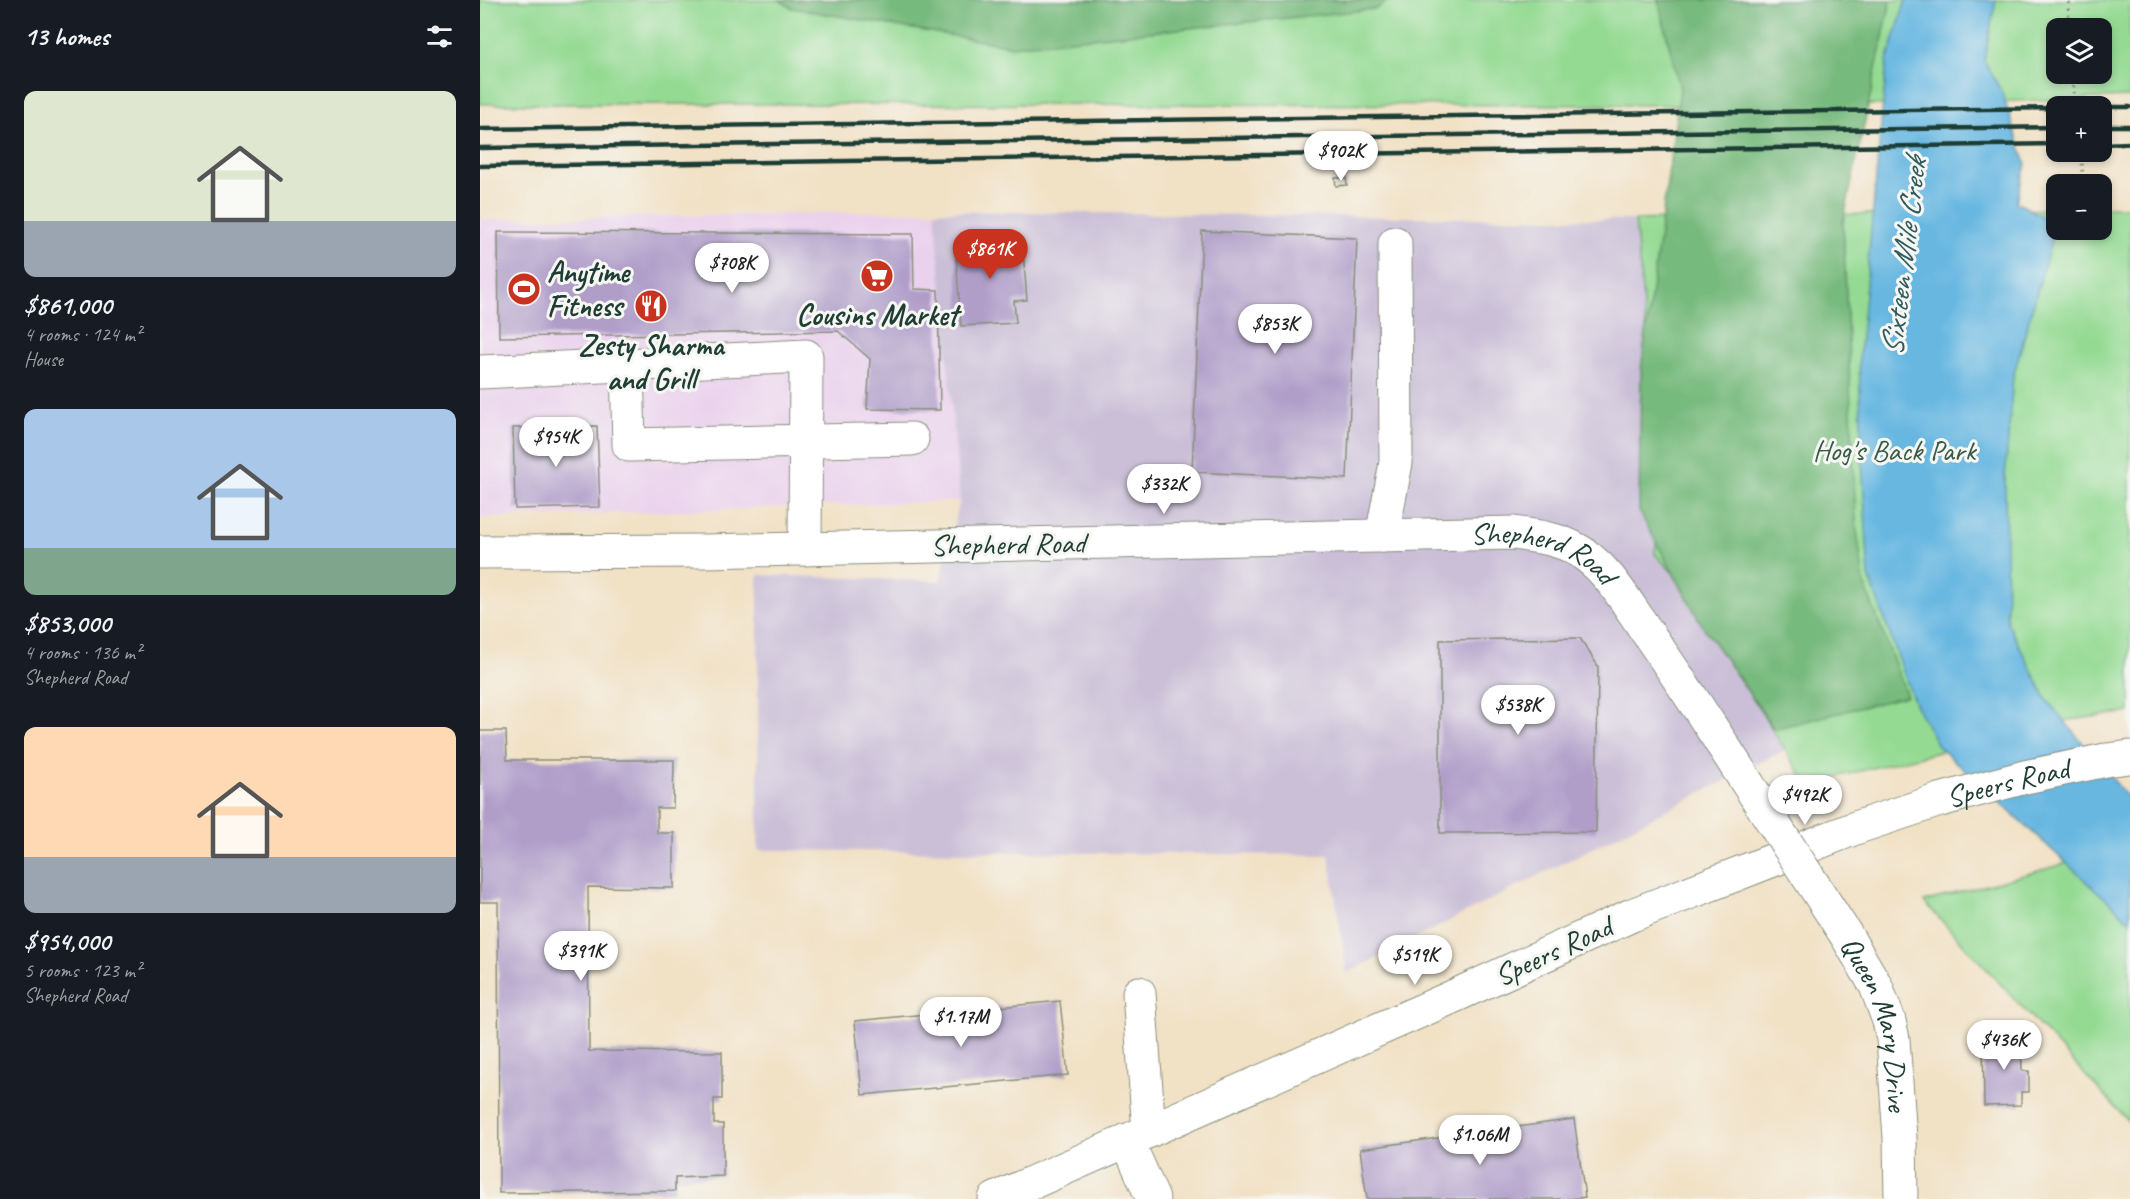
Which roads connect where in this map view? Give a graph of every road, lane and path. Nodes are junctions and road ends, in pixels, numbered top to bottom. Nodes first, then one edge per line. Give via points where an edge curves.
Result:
1 (2069, 0) edge
2 (2068, 18) edge
3 (1395, 243) dead end
4 (627, 365) junction
5 (480, 372) edge
6 (912, 439) dead end
7 (806, 442) junction
8 (1382, 536) junction
9 (805, 549) junction
10 (480, 552) edge
11 (1722, 744) joint
12 (2130, 757) edge
13 (1139, 993) dead end
14 (1138, 1136) junction
15 (1009, 1196) edge
16 (1153, 1199) edge
17 (1900, 1199) edge

1 - 2 path
3 - 8 street via 1396,463
4 - 5 street
4 - 7 street via 628,445
4 - 7 street via 806,356
6 - 7 street
7 - 9 street
8 - 9 street, Shepherd Road
8 - 11 street, Shepherd Road via 1514,533 1573,547 1599,566 1614,584
9 - 10 street, Shepherd Road
11 - 17 street, Queen Mary Drive, bridge via 1846,935 1876,986 1890,1021 1900,1138
12 - 14 street, Speers Road via 2025,777 1858,827 1632,915
13 - 14 street
14 - 15 street, Speers Road
14 - 16 street

